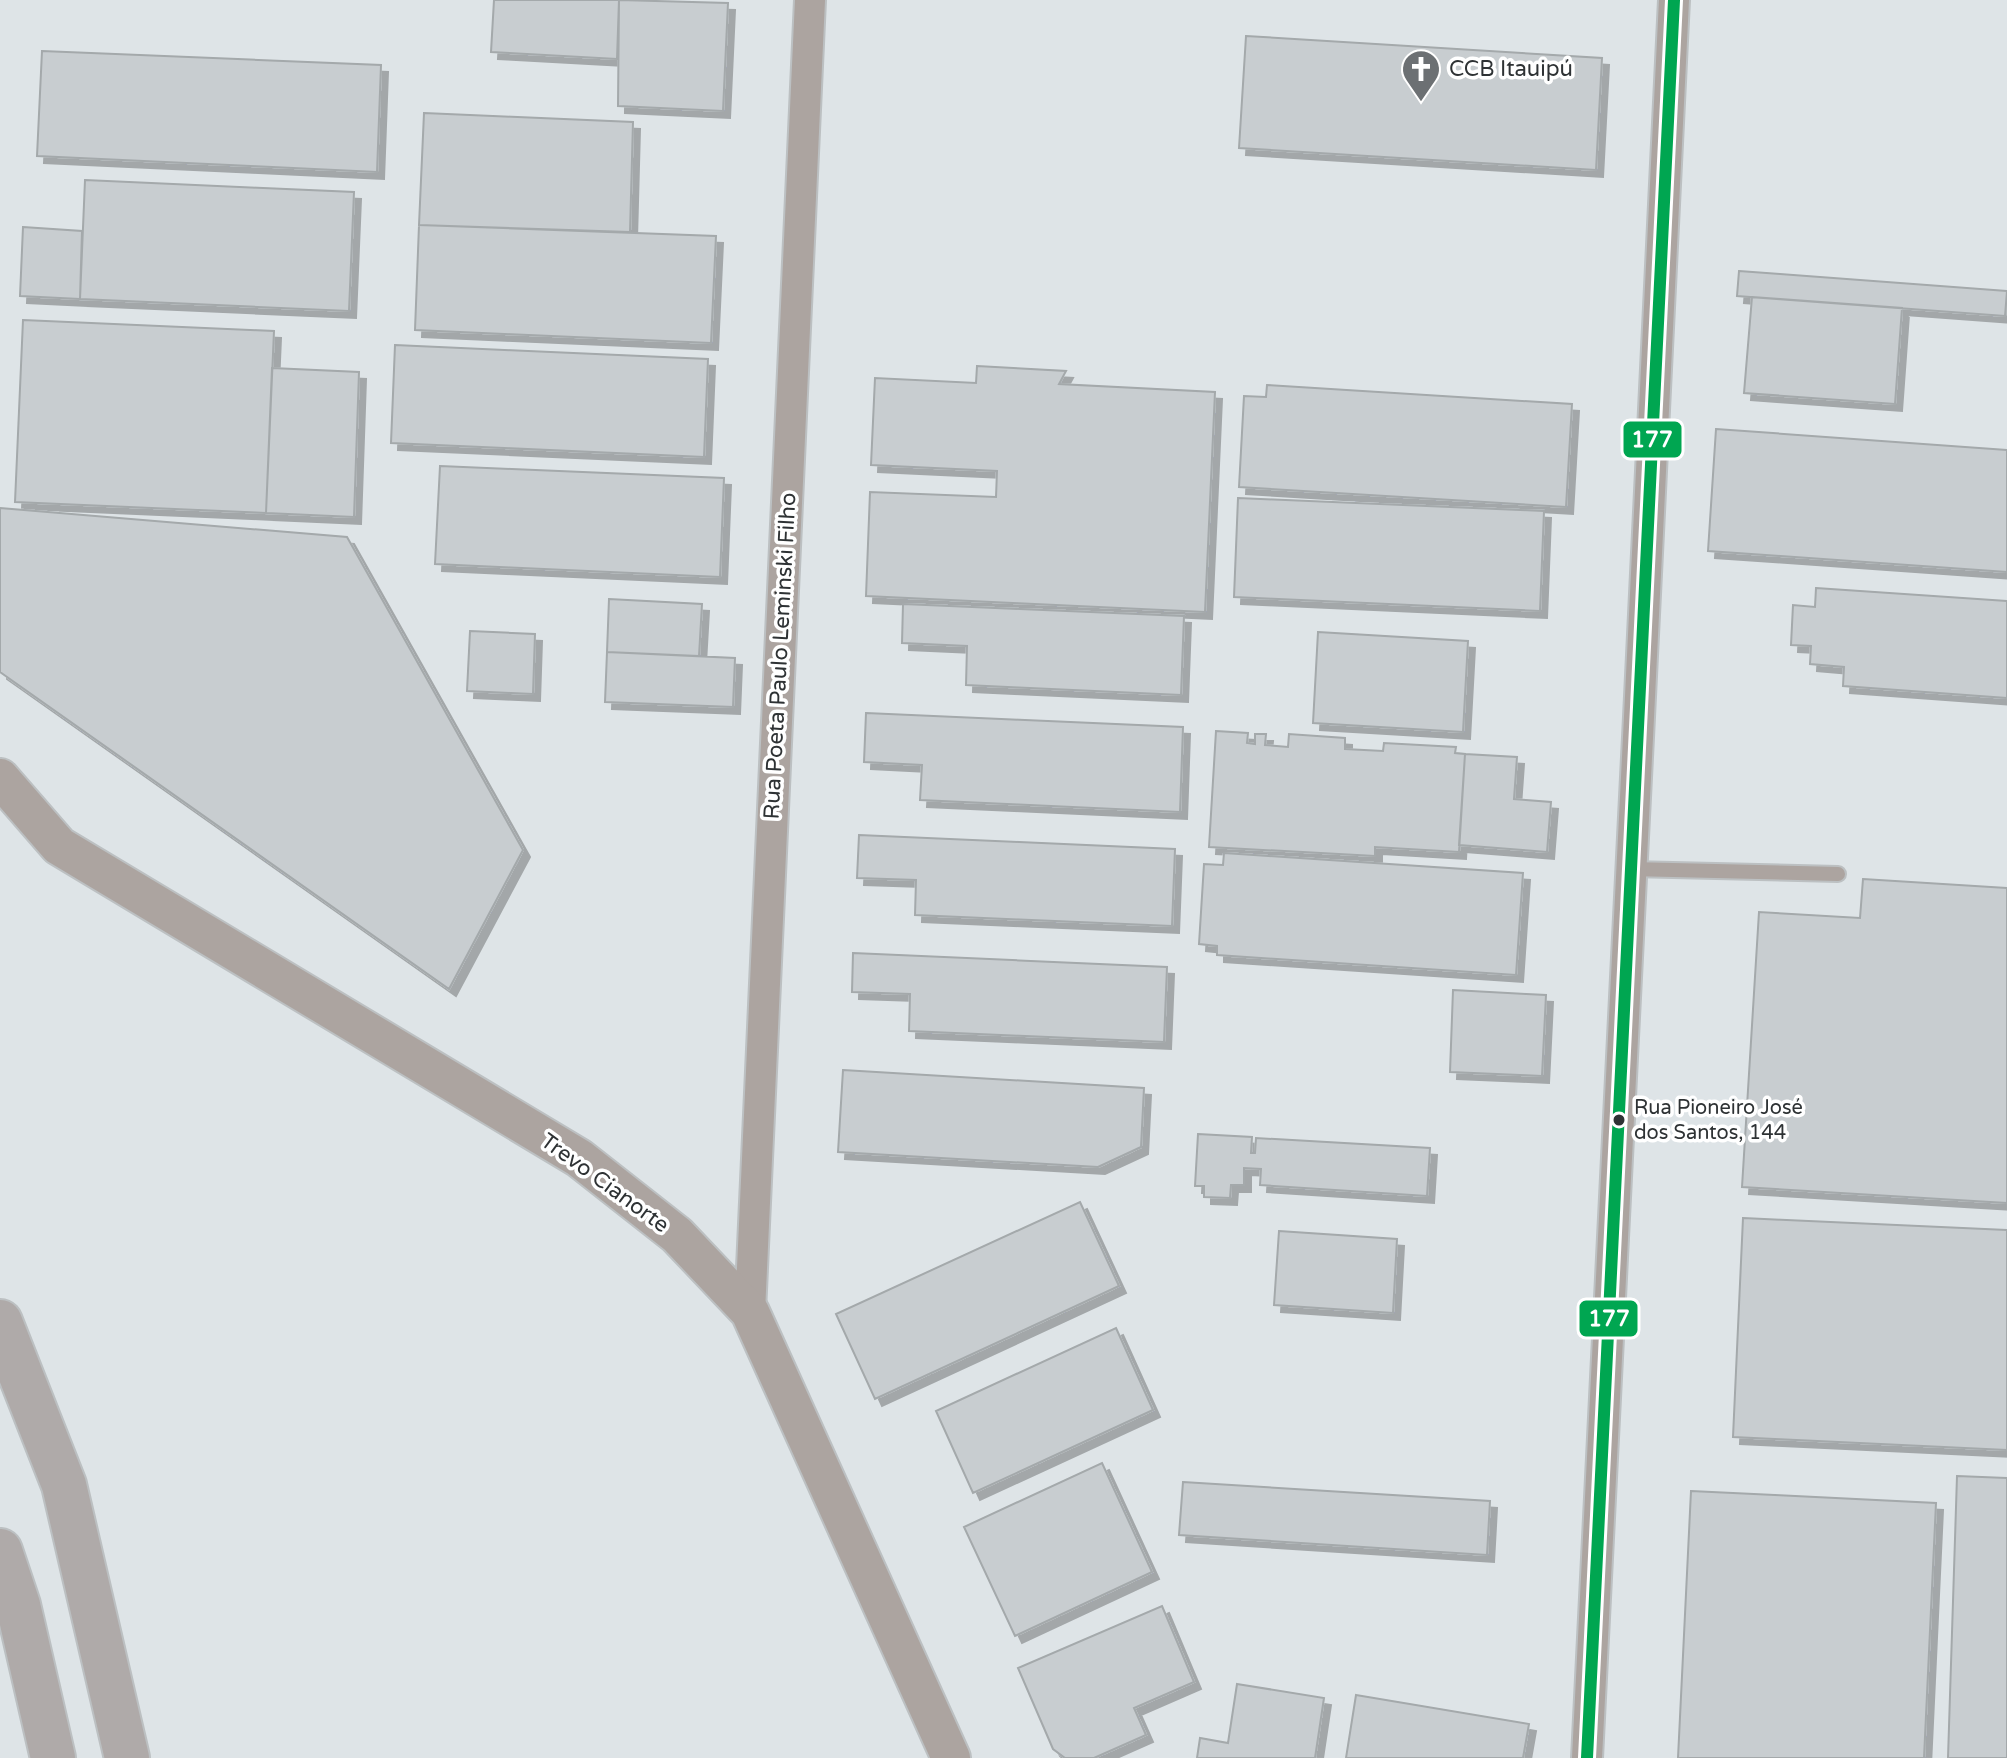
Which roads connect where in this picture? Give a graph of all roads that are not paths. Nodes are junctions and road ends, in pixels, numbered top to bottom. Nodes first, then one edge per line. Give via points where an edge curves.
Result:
1 (810, 0) edge
2 (1674, 0) edge
3 (0, 778) edge
4 (1630, 869) junction
5 (1838, 874) dead end
6 (750, 1312) junction
7 (0, 1322) edge
8 (0, 1551) edge
9 (125, 1748) edge
10 (53, 1758) edge
11 (951, 1758) edge
12 (1587, 1758) edge

1 - 6 street, Rua Poeta Paulo Leminski Filho
2 - 4 street
3 - 6 street, Trevo Cianorte via 59,846 579,1158 677,1235
4 - 5 lane
4 - 12 street via 1622,1121
6 - 11 street, Trevo Cianorte
7 - 9 highway via 64,1485
8 - 10 highway via 18,1605

